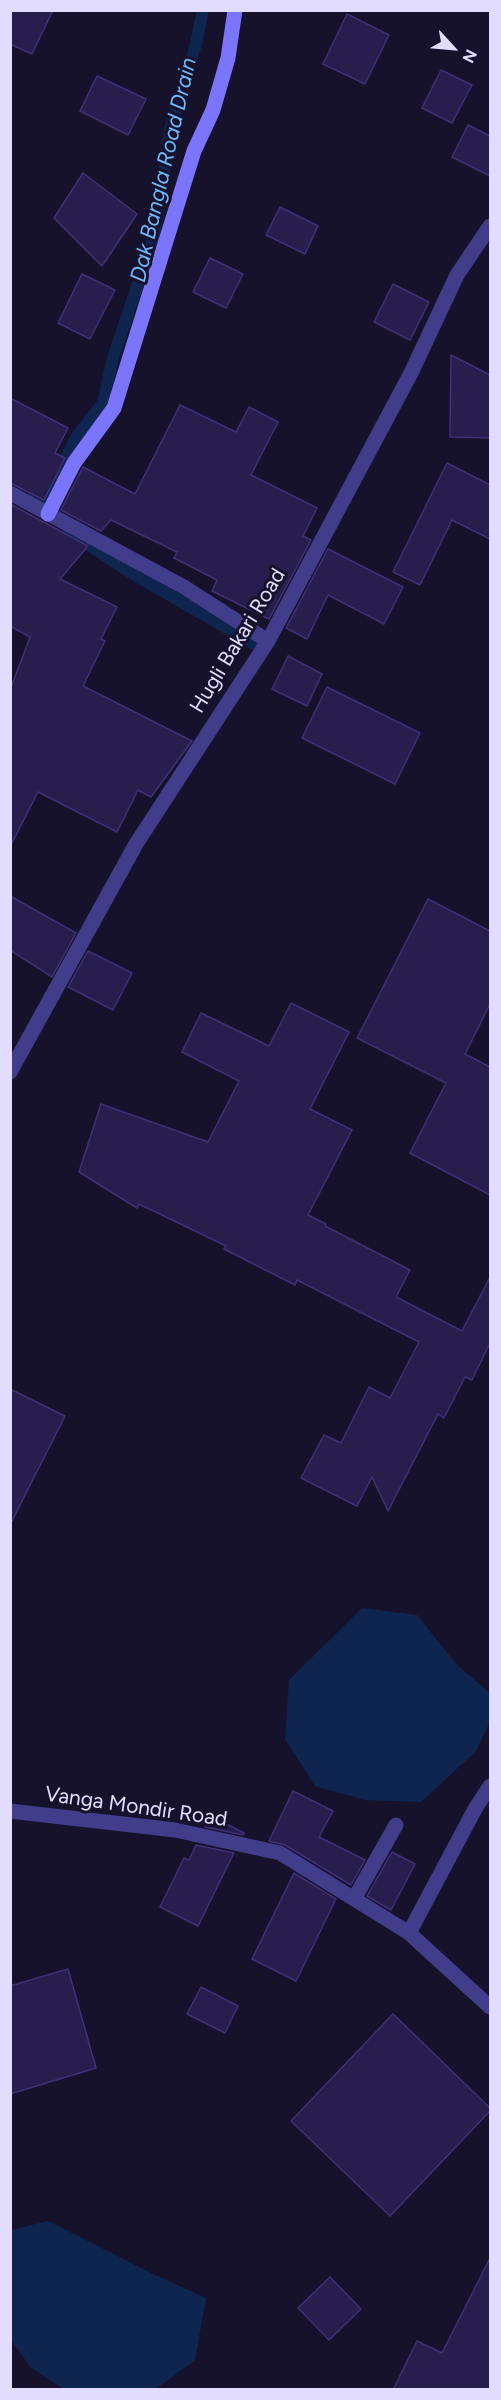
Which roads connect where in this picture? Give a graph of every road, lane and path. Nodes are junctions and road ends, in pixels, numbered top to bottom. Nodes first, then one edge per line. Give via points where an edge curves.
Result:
1 (235, 10) edge
2 (490, 226) edge
3 (10, 493) edge
4 (48, 514) junction
5 (268, 641) junction
6 (10, 1072) edge
7 (490, 1786) edge
8 (10, 1811) edge
9 (396, 1826) dead end
10 (354, 1899) junction
11 (409, 1933) junction
12 (490, 2007) edge

1 - 4 main road via 228,58 213,110 194,151 114,408 74,463
2 - 5 street, Hugli Bakari Road via 457,275 411,373
3 - 4 street
4 - 5 street via 184,587
5 - 6 street, Hugli Bakari Road via 136,844
7 - 11 street
8 - 10 street, Vanga Mondir Road via 175,1830 280,1853
9 - 10 street
10 - 11 street, Vanga Mondir Road
11 - 12 street, Vanga Mondir Road

